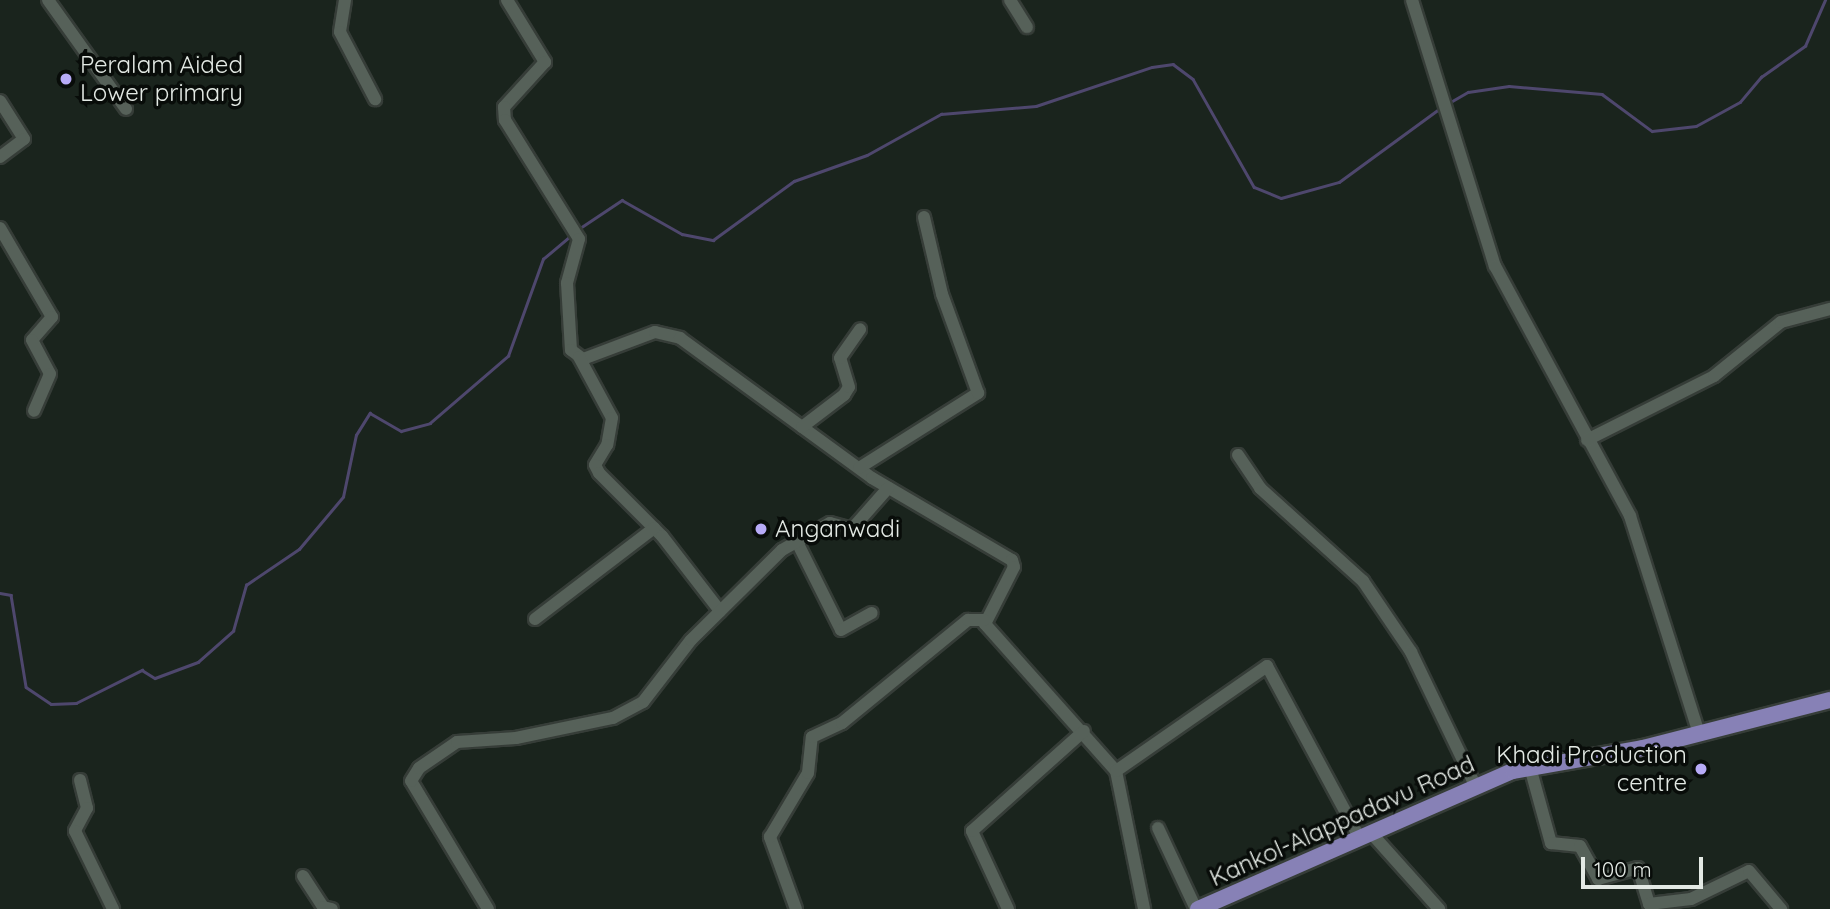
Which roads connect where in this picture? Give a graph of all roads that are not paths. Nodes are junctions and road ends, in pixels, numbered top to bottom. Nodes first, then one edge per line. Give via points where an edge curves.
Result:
1 (48, 0) edge
2 (345, 0) edge
3 (507, 0) edge
4 (1010, 0) edge
5 (1412, 0) edge
6 (1027, 27) dead end
7 (375, 99) dead end
8 (0, 101) edge
9 (126, 108) dead end
10 (0, 157) edge
11 (925, 217) dead end
12 (0, 228) edge
13 (1830, 309) edge
14 (860, 329) dead end
15 (579, 357) junction
16 (34, 411) dead end
17 (802, 427) junction
18 (1587, 440) junction
19 (1238, 456) dead end
20 (859, 468) junction
21 (888, 488) junction
22 (654, 528) junction
23 (797, 542) junction
24 (720, 611) junction
25 (872, 613) dead end
26 (535, 619) dead end
27 (984, 620) junction
28 (1830, 700) edge
29 (1084, 731) junction
30 (1699, 733) junction
31 (1530, 767) junction
32 (1116, 771) junction
33 (80, 780) dead end
34 (1476, 787) junction
35 (1158, 828) dead end
36 (1366, 837) junction
37 (303, 876) dead end
38 (113, 909) edge
39 (331, 909) edge
40 (488, 909) edge
41 (796, 909) edge
42 (1008, 909) edge
43 (1144, 909) edge
44 (1197, 909) edge
45 (1439, 909) edge
46 (1781, 909) edge

1 - 9 street
2 - 7 street via 337,24
3 - 15 street via 545,62 504,107 505,120 576,230 566,333
4 - 6 street
5 - 18 street via 1495,267
8 - 10 street via 24,139
11 - 20 street via 942,294 978,393
12 - 16 street via 52,317 32,340 50,373
13 - 18 street via 1781,322 1714,376
14 - 17 street via 840,358 849,387
15 - 17 street via 654,332 680,338
15 - 22 street via 612,418 607,445 595,465
17 - 20 street
18 - 30 street via 1630,516
19 - 34 street via 1259,488 1363,581 1411,652
20 - 21 street
21 - 23 street via 852,529 830,523
21 - 27 street via 1012,560 1014,567
22 - 24 street
22 - 26 street
23 - 24 street
23 - 25 street via 841,630
24 - 40 street via 643,702 612,718 516,738 457,742 419,768 411,781
27 - 29 street
27 - 41 street via 968,620 842,723 812,737 808,773 770,838
28 - 30 main road, Kankol-Alappadavu Road
29 - 32 street
29 - 42 street via 972,831
30 - 31 main road, Kankol-Alappadavu Road
31 - 34 main road, Kankol-Alappadavu Road
31 - 46 street via 1551,843 1580,846 1598,879 1638,868 1649,904 1691,899 1749,871
32 - 36 street via 1267,666
32 - 43 street
33 - 38 street via 87,808 75,831
34 - 36 main road, Kankol-Alappadavu Road
35 - 44 street
36 - 44 main road, Kankol-Alappadavu Road
36 - 45 street
37 - 39 street via 323,907

